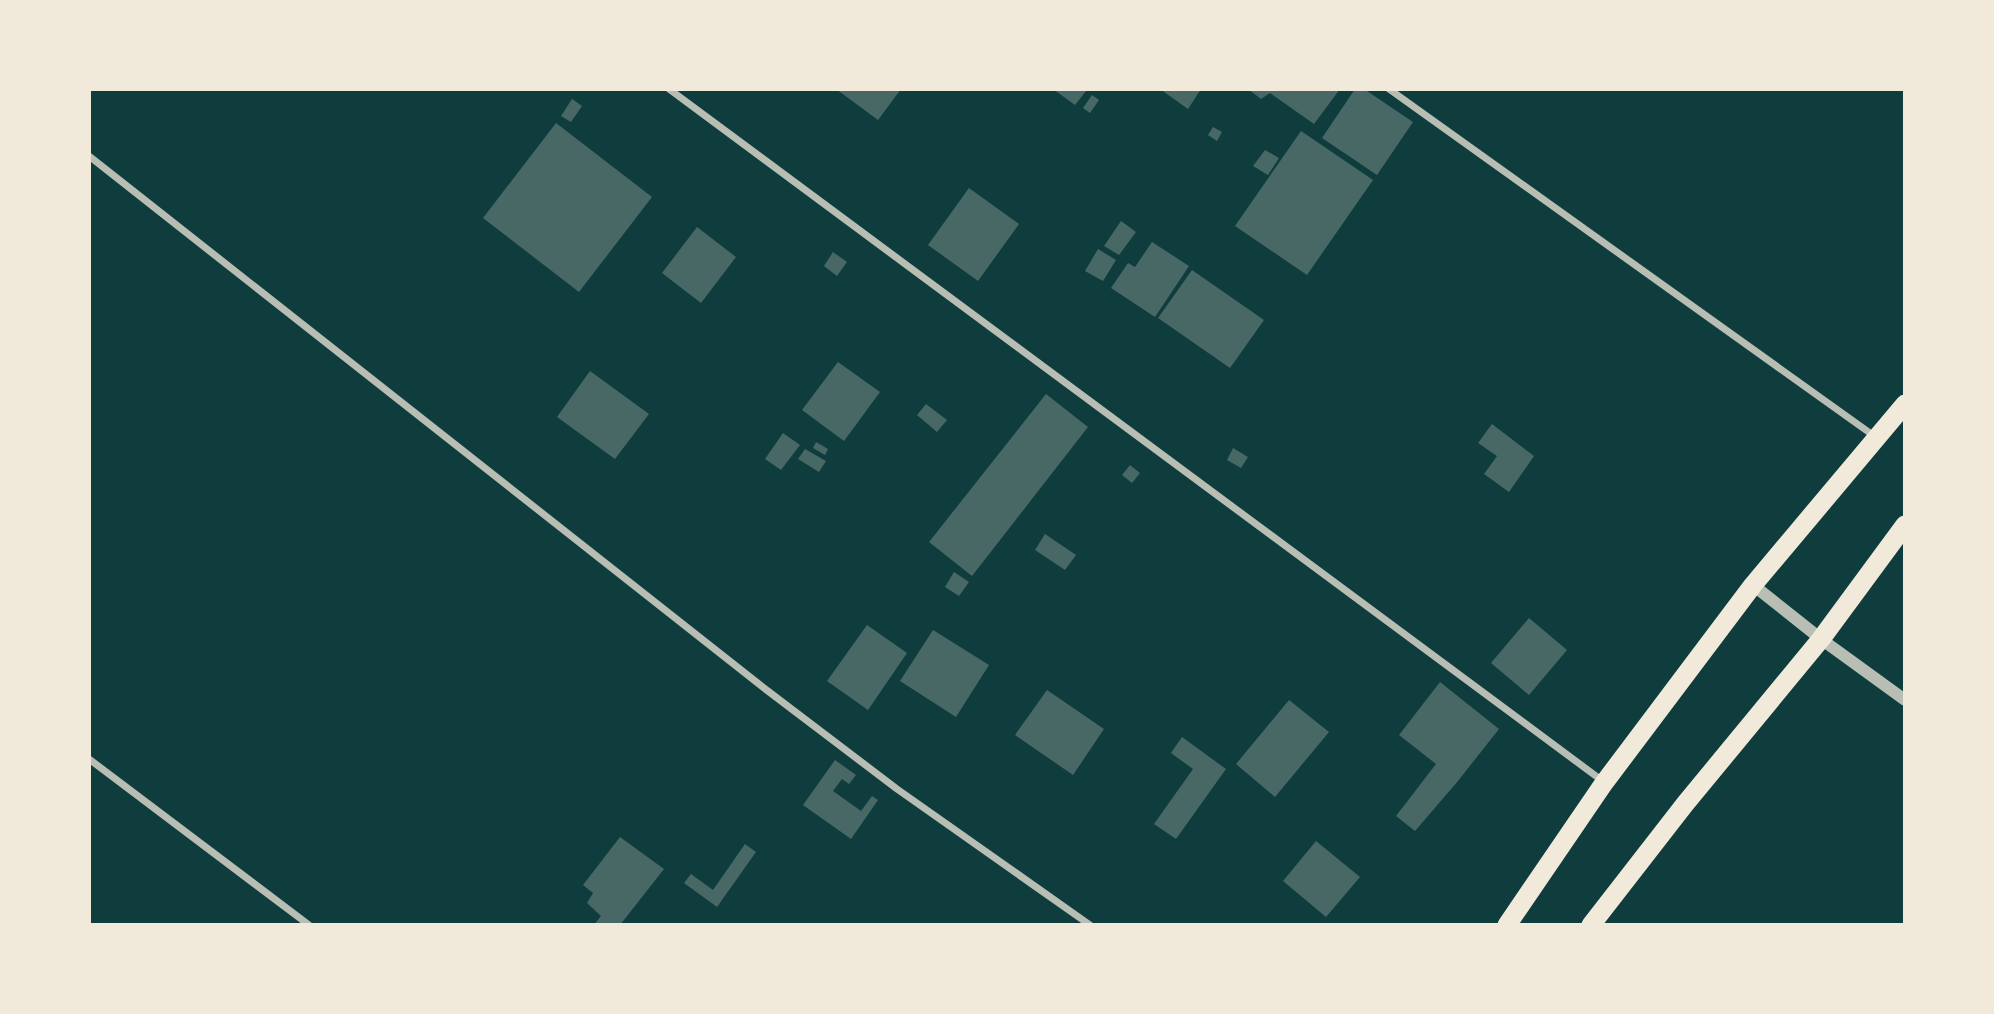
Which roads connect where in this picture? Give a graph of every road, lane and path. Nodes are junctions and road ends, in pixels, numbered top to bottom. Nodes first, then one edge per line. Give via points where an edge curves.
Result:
1 (669, 89) edge
2 (1389, 89) edge
3 (89, 156) edge
4 (1905, 404) edge
5 (1877, 438) junction
6 (1905, 525) edge
7 (1753, 585) junction
8 (1821, 639) junction
9 (1905, 700) edge
10 (89, 759) edge
11 (1604, 783) junction
12 (309, 925) edge
13 (1090, 925) edge
14 (1507, 925) edge
15 (1591, 925) edge

1 - 11 street
2 - 5 street
3 - 13 street via 764,688
4 - 5 highway
5 - 7 highway
6 - 8 highway
7 - 8 street
7 - 11 highway
8 - 9 street
8 - 15 highway
10 - 12 street
11 - 14 highway

